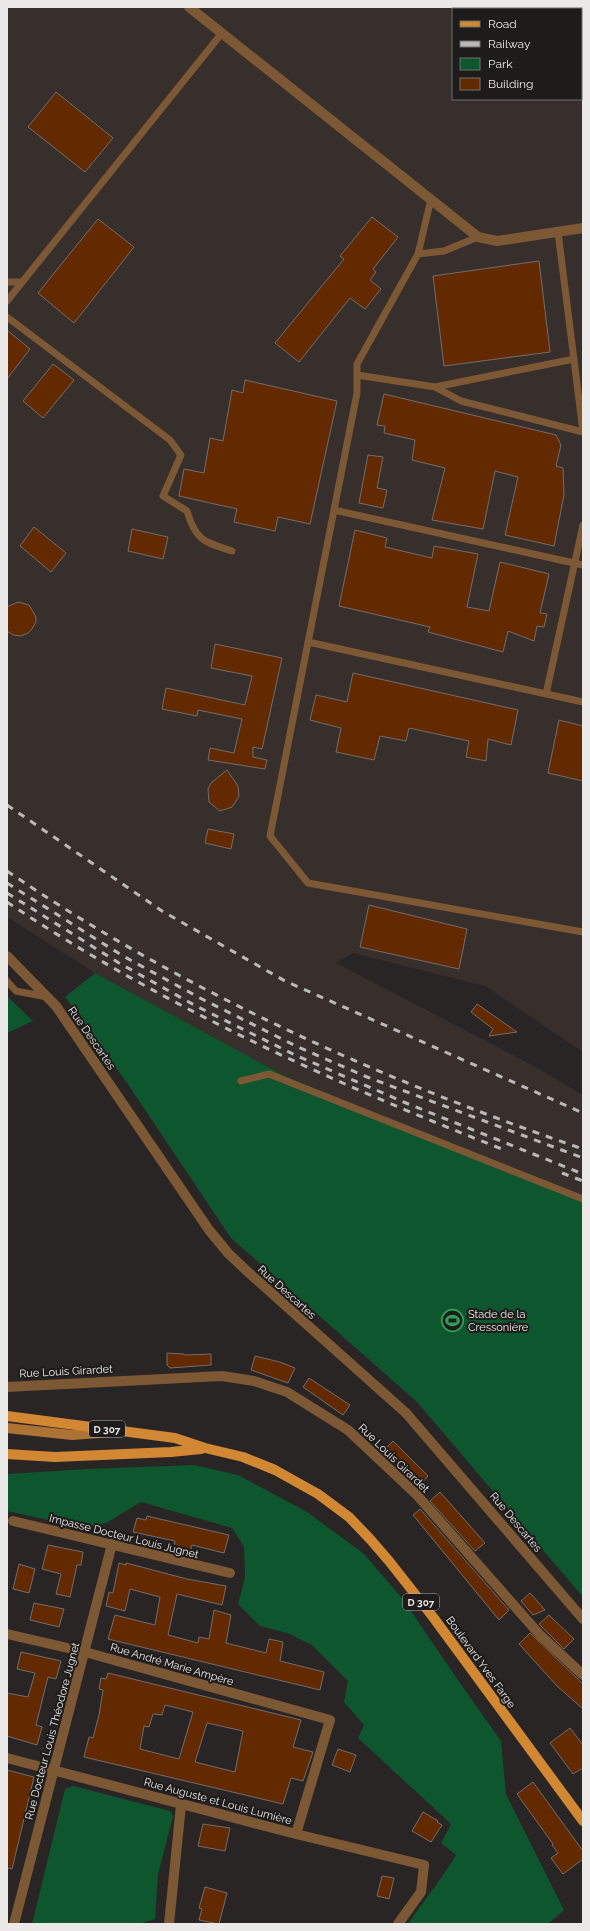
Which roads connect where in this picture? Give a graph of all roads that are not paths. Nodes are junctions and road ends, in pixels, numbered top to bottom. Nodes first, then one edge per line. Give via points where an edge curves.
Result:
1 (189, 7) edge
2 (222, 33) junction
3 (431, 199) junction
4 (583, 228) edge
5 (558, 232) junction
6 (478, 237) junction
7 (418, 254) junction
8 (7, 282) edge
9 (20, 282) junction
10 (7, 301) edge
11 (7, 317) edge
12 (574, 359) junction
13 (357, 375) junction
14 (435, 387) junction
15 (583, 432) edge
16 (334, 510) junction
17 (583, 525) edge
18 (232, 551) dead end
19 (579, 564) edge
20 (308, 642) junction
21 (546, 694) junction
22 (583, 702) edge
23 (583, 932) edge
24 (7, 956) edge
25 (7, 981) edge
26 (48, 998) junction
27 (241, 1081) dead end
28 (583, 1199) edge
29 (7, 1386) edge
30 (7, 1416) edge
31 (7, 1428) edge
32 (121, 1432) junction
33 (205, 1448) junction
34 (7, 1454) edge
35 (13, 1521) dead end
36 (112, 1544) junction
37 (230, 1574) dead end
38 (583, 1619) edge
39 (7, 1634) edge
40 (85, 1652) junction
41 (583, 1675) edge
42 (7, 1758) edge
43 (54, 1770) junction
44 (181, 1805) junction
45 (583, 1821) edge
46 (296, 1834) junction
47 (14, 1924) edge
48 (169, 1924) edge
49 (398, 1924) edge

1 - 2 street
2 - 3 street
2 - 9 lane
3 - 6 street
3 - 7 lane
4 - 5 street
5 - 6 street via 497,241
5 - 12 lane
6 - 7 lane via 444,251
7 - 13 lane via 357,364
8 - 9 lane
9 - 10 lane
11 - 18 lane via 170,440 181,455 163,496 187,511 192,528 199,537
12 - 14 lane
12 - 15 lane
13 - 14 lane
13 - 16 lane via 357,393
14 - 15 lane via 461,401
16 - 19 lane
16 - 20 lane
17 - 19 lane
19 - 21 lane
20 - 21 lane
20 - 23 lane via 270,836 308,882
21 - 22 lane
24 - 26 street, Rue Descartes
25 - 26 lane via 16,990
26 - 38 street, Rue Descartes via 209,1230 228,1253 406,1413
27 - 28 lane via 269,1074
29 - 41 street, Rue Louis Girardet via 222,1376 254,1381 287,1392 348,1430 371,1450 416,1494 540,1635
30 - 32 main road, Boulevard Yves Farge / D 307
31 - 32 street via 72,1435
32 - 33 main road, Boulevard Yves Farge / D 307 via 175,1438
33 - 34 main road, Boulevard Yves Farge / D 307 via 171,1452 55,1456
33 - 45 main road, Boulevard Yves Farge / D 307 via 242,1457 275,1470 318,1494 349,1518 370,1539 433,1616
35 - 36 street, Impasse Docteur Louis Jugnet
36 - 37 street, Impasse Docteur Louis Jugnet
36 - 40 street, Rue Docteur Louis Théodore Jugnet
39 - 40 street, Rue André Marie Ampère
40 - 43 street, Rue Docteur Louis Théodore Jugnet
40 - 46 street, Rue André Marie Ampère via 330,1720
42 - 43 street, Rue Auguste et Louis Lumière
43 - 44 street, Rue Auguste et Louis Lumière
43 - 47 street, Rue Docteur Louis Théodore Jugnet
44 - 46 street, Rue Auguste et Louis Lumière
44 - 48 street
46 - 49 street, Rue Auguste et Louis Lumière via 424,1865 421,1892

